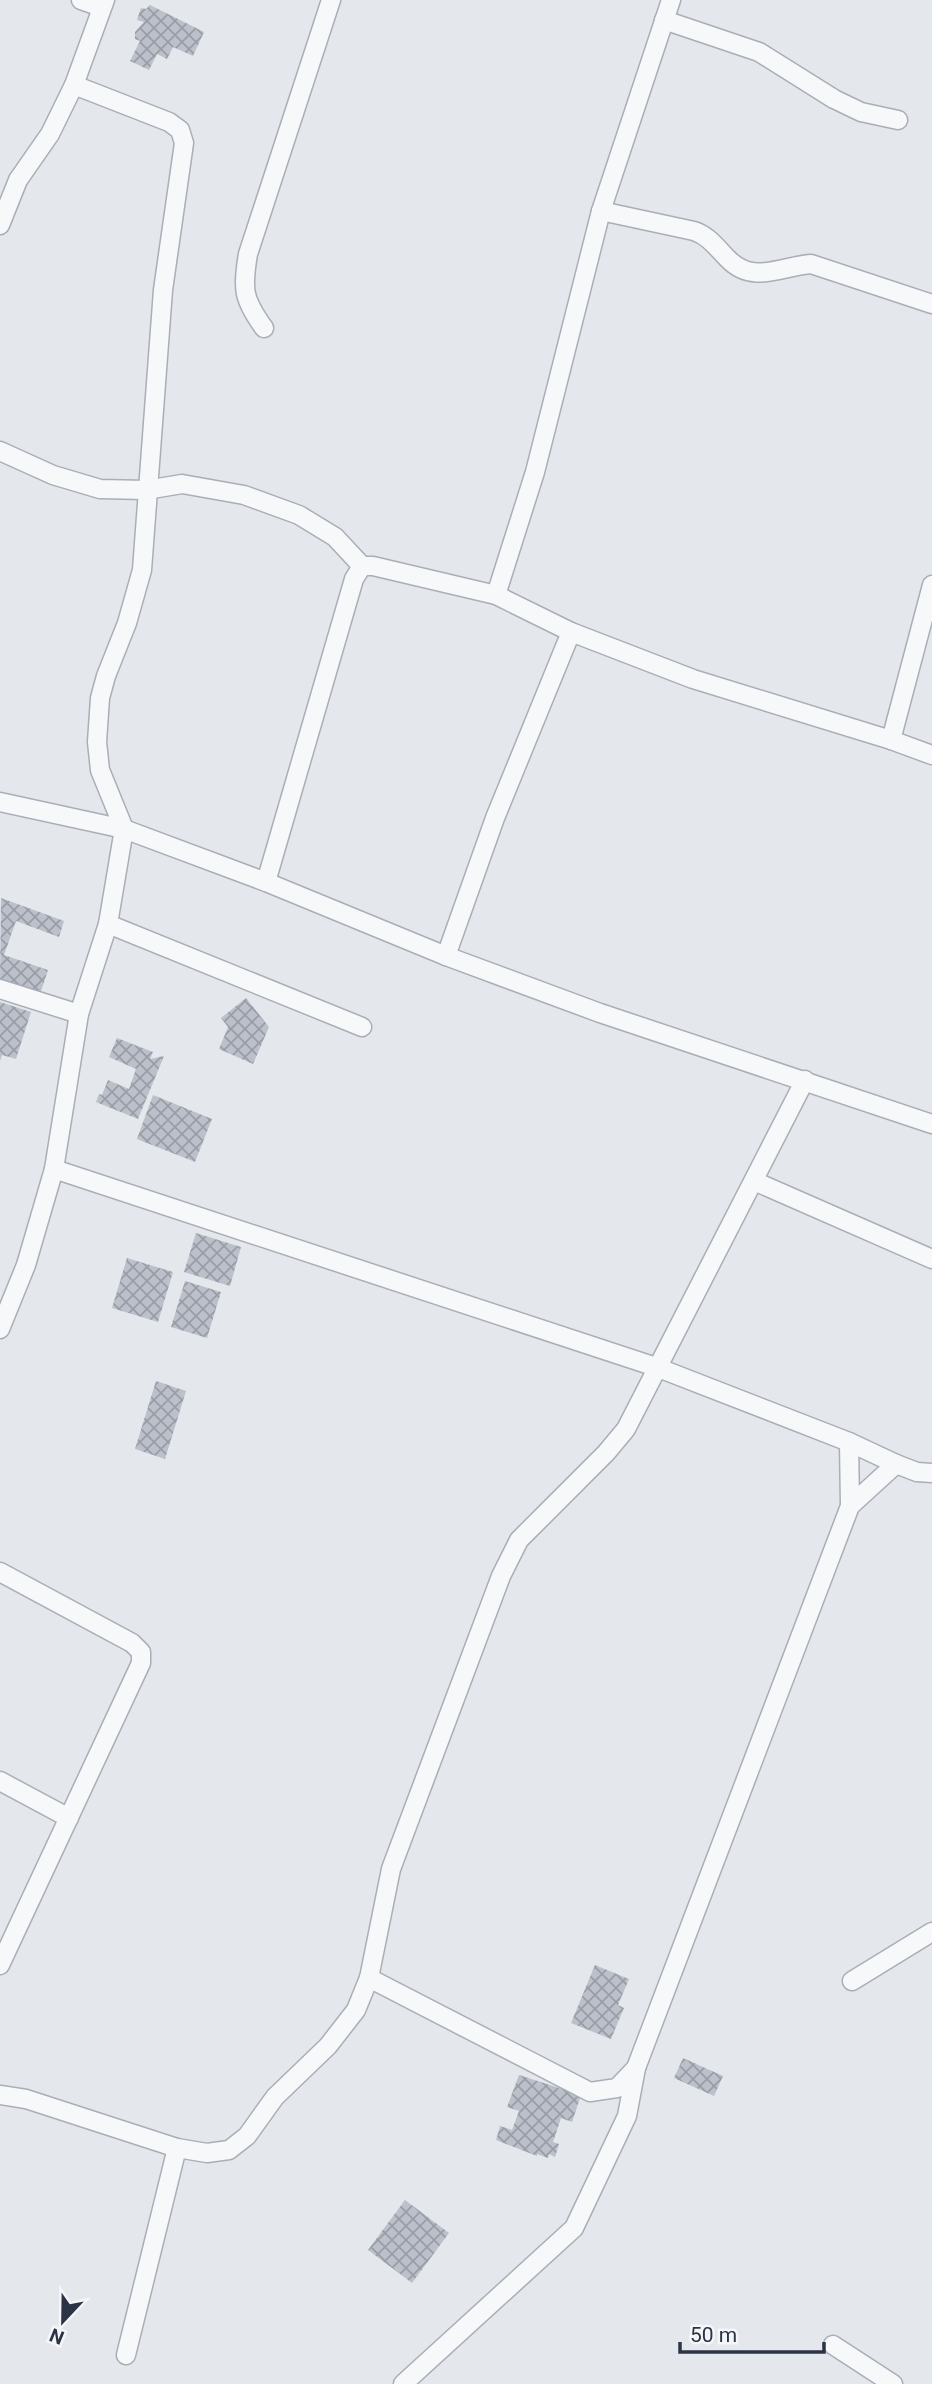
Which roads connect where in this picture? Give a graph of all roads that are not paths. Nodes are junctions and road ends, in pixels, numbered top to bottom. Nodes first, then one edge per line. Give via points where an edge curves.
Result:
1 (80, 0) edge
2 (331, 0) edge
3 (671, 0) edge
4 (103, 4) edge
5 (664, 20) junction
6 (74, 85) junction
7 (898, 120) dead end
8 (601, 211) junction
9 (0, 225) edge
10 (932, 304) edge
11 (264, 328) dead end
12 (0, 451) edge
13 (146, 490) junction
14 (362, 566) junction
15 (932, 585) edge
16 (496, 595) junction
17 (571, 632) junction
18 (891, 740) junction
19 (932, 755) edge
20 (0, 802) edge
21 (124, 829) junction
22 (266, 882) junction
23 (108, 924) junction
24 (446, 956) junction
25 (0, 989) edge
26 (79, 1014) junction
27 (362, 1027) dead end
28 (805, 1080) junction
29 (932, 1124) edge
30 (54, 1169) junction
31 (754, 1181) junction
32 (932, 1259) edge
33 (0, 1329) edge
34 (656, 1367) junction
35 (849, 1442) junction
36 (896, 1464) junction
37 (932, 1473) edge
38 (850, 1506) junction
39 (0, 1572) edge
40 (0, 1782) edge
41 (69, 1818) junction
42 (932, 1932) edge
43 (0, 1965) edge
44 (369, 1978) junction
45 (852, 1981) dead end
46 (636, 2068) junction
47 (0, 2095) edge
48 (177, 2148) junction
49 (833, 2345) dead end
50 (126, 2355) dead end
51 (403, 2384) edge
52 (893, 2384) edge

1 - 4 street
2 - 11 street via 248,254 242,285
3 - 5 street
4 - 6 street
5 - 7 street via 759,52 834,99 861,112
5 - 8 street
6 - 9 street via 50,134 18,180
6 - 13 street via 169,122 180,130 184,143 163,290
8 - 10 street via 705,235 731,262 750,271 766,274 811,264
8 - 16 street via 535,471
12 - 13 street via 53,475 100,489
13 - 14 street via 182,484 244,495 299,515 335,537
13 - 21 street via 142,570 100,698 97,742 100,770
14 - 16 street
14 - 22 street via 354,579
15 - 18 street
16 - 17 street
17 - 18 street via 693,679
17 - 24 street via 495,818
18 - 19 street
20 - 21 street
21 - 22 street
21 - 23 street
22 - 24 street
23 - 26 street
23 - 27 street
24 - 28 street via 600,1013
25 - 26 street
26 - 30 street
28 - 29 street
28 - 31 street
30 - 33 street via 26,1265
30 - 34 street
31 - 32 street
31 - 34 street
34 - 35 street
34 - 44 street via 626,1429 519,1540 501,1576 391,1869
35 - 36 street
35 - 38 street
36 - 37 street
36 - 38 street
38 - 46 street
39 - 41 street via 141,1652 141,1663
40 - 41 street
41 - 43 street
42 - 45 street
44 - 46 street via 590,2092 617,2088
44 - 48 street via 356,2010 275,2097 247,2136 229,2150 207,2153
46 - 51 street via 627,2116 574,2228
47 - 48 street via 26,2099
48 - 50 street
49 - 52 street

